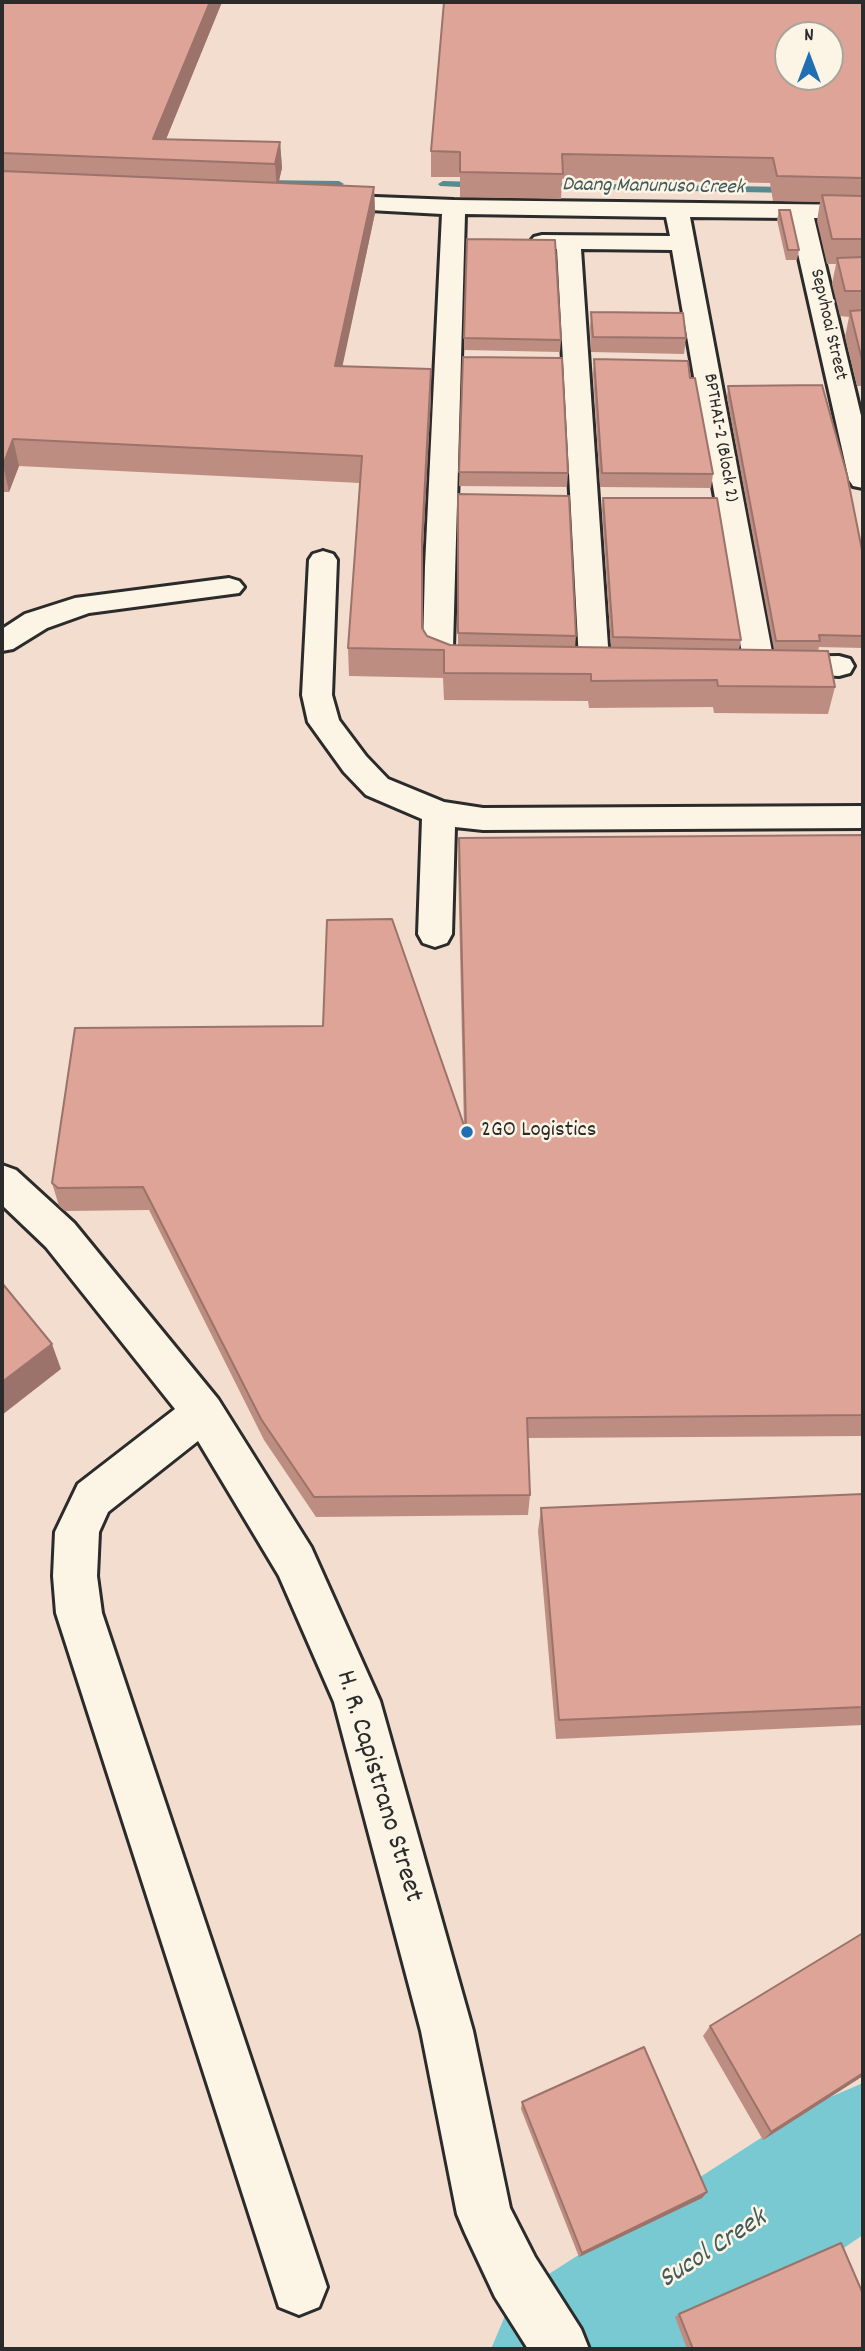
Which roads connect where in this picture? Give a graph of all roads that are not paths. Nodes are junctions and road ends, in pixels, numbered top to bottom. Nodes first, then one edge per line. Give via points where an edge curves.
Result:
1 (306, 201) edge
2 (454, 207) junction
3 (800, 210) junction
4 (677, 211) junction
5 (863, 212) edge
6 (517, 242) edge
7 (569, 242) junction
8 (683, 243) junction
9 (853, 391) edge
10 (860, 451) edge
11 (863, 480) edge
12 (323, 560) dead end
13 (229, 587) dead end
14 (2, 642) edge
15 (503, 660) edge
16 (594, 662) edge
17 (839, 666) dead end
18 (439, 813) junction
19 (863, 817) edge
20 (435, 934) dead end
21 (2, 1181) edge
22 (203, 1412) junction
23 (299, 2287) dead end
24 (561, 2349) edge

1 - 2 street
2 - 4 street
2 - 15 street via 466,241 462,361 455,497 438,648 450,659
3 - 4 street
3 - 5 street
3 - 9 street, Sepvhoai Street via 827,274
4 - 8 street, BPTHAI-2 (Block 2)
6 - 7 street
7 - 8 street
7 - 16 street
8 - 17 street, BPTHAI-2 (Block 2) via 693,365 745,664
9 - 10 street, Sepvhoai Street
10 - 11 street, Sepvhoai Street
12 - 18 street via 317,695 324,722 377,787
13 - 14 street via 85,604 36,621
18 - 19 street via 483,820
18 - 20 street
21 - 22 street, H. R. Capistrano Street via 60,1235
22 - 23 street via 93,1498 77,1532 79,1613
22 - 24 street, H. R. Capistrano Street via 295,1562 357,1700 447,2031 484,2214 515,2277

